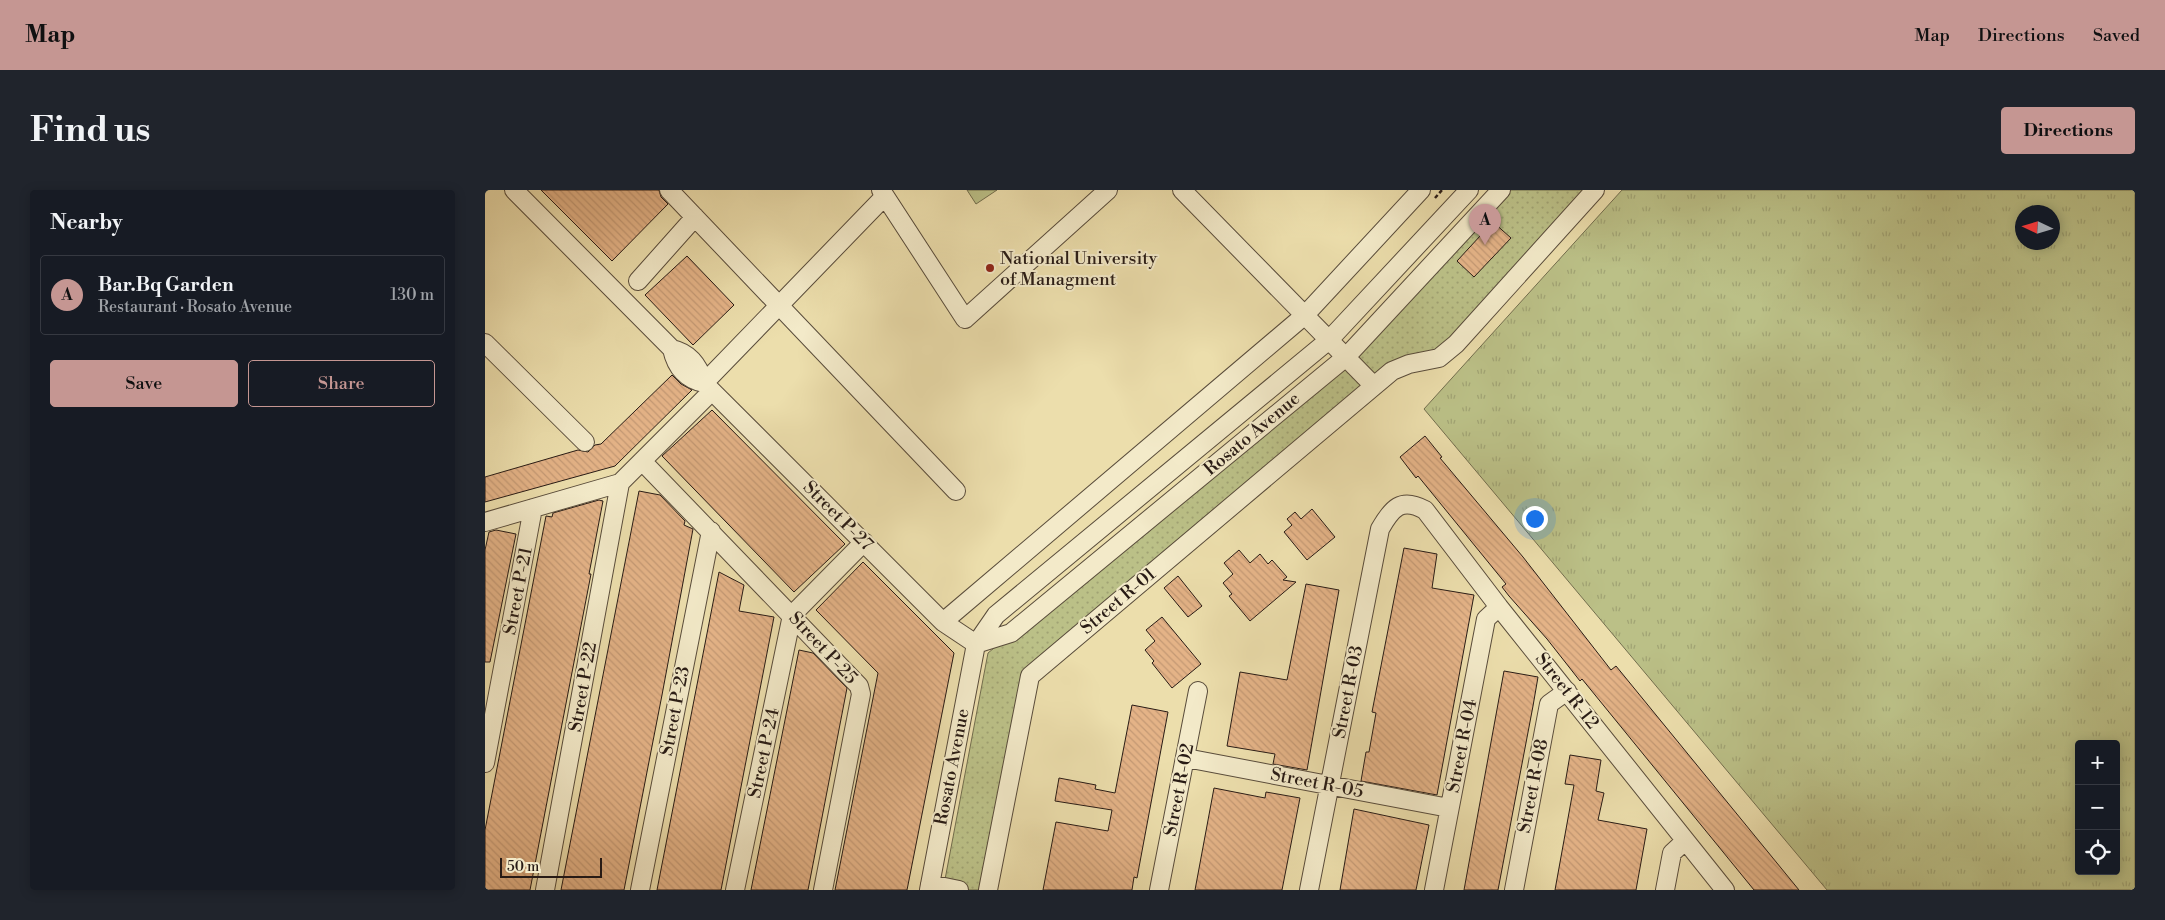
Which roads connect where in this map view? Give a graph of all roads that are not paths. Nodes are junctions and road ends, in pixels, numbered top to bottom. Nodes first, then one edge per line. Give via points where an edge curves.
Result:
1 (514, 190) edge
2 (669, 190) edge
3 (1108, 190) edge
4 (1182, 190) edge
5 (1421, 190) edge
6 (1469, 190) edge
7 (1501, 190) edge
8 (1595, 190) edge
9 (883, 193) edge
10 (695, 217) junction
11 (638, 281) dead end
12 (778, 304) junction
13 (1305, 315) junction
14 (1329, 340) junction
15 (485, 343) edge
16 (1346, 357) junction
17 (1375, 386) junction
18 (708, 387) junction
19 (585, 442) dead end
20 (642, 461) junction
21 (620, 483) junction
22 (957, 491) dead end
23 (1403, 504) joint
24 (533, 508) junction
25 (485, 522) edge
26 (711, 531) junction
27 (864, 542) junction
28 (1499, 607) junction
29 (792, 615) junction
30 (943, 622) junction
31 (976, 644) junction
32 (1198, 691) dead end
33 (1567, 691) junction
34 (1185, 758) junction
35 (485, 763) edge
36 (1330, 786) junction
37 (1449, 808) junction
38 (1685, 841) junction
39 (929, 887) edge
40 (545, 890) edge
41 (639, 890) edge
42 (735, 890) edge
43 (823, 890) edge
44 (959, 890) edge
45 (988, 890) edge
46 (1159, 890) edge
47 (1309, 890) edge
48 (1434, 890) edge
49 (1514, 890) edge
50 (1665, 890) edge
51 (1725, 890) edge

1 - 18 street, Street P-27 via 672,349 683,351 691,380
2 - 10 street
3 - 9 street via 965,319
4 - 13 street
5 - 13 street
6 - 14 street, Rosato Avenue
7 - 16 street, Rosato Avenue
8 - 17 street, Street R-01 via 1456,344 1439,358 1392,371
9 - 12 street
10 - 11 street
10 - 12 street
12 - 18 street
12 - 22 street
13 - 14 street
13 - 30 street
14 - 16 street
14 - 31 street, Rosato Avenue via 996,615
15 - 19 street
16 - 17 street
16 - 31 street, Rosato Avenue via 1011,633
17 - 45 street, Street R-01 via 1030,676
18 - 20 street
18 - 27 street, Street P-27
20 - 21 street
20 - 26 street, Street P-25
21 - 24 street
21 - 40 street, Street P-22
23 - 28 street, Street R-12 via 1414,504 1425,510
23 - 36 street, Street R-03 via 1390,512 1380,529
24 - 25 street
24 - 35 street, Street P-21
26 - 29 street, Street P-25
26 - 41 street, Street P-23
27 - 29 street
27 - 30 street, Street P-27
28 - 33 street, Street R-12
28 - 37 street, Street R-04 via 1486,619
29 - 42 street, Street P-24
29 - 43 street, Street P-25 via 854,679 861,694
30 - 31 street, Street P-27
31 - 39 street, Rosato Avenue
32 - 34 street, Street R-02
33 - 38 street, Street R-12
33 - 49 street, Street R-08 via 1549,704
34 - 36 street, Street R-05
34 - 46 street, Street R-02
36 - 37 street, Street R-05
36 - 47 street, Street R-03
37 - 48 street, Street R-04
38 - 50 street via 1672,853
38 - 51 street, Street R-12
39 - 44 street

